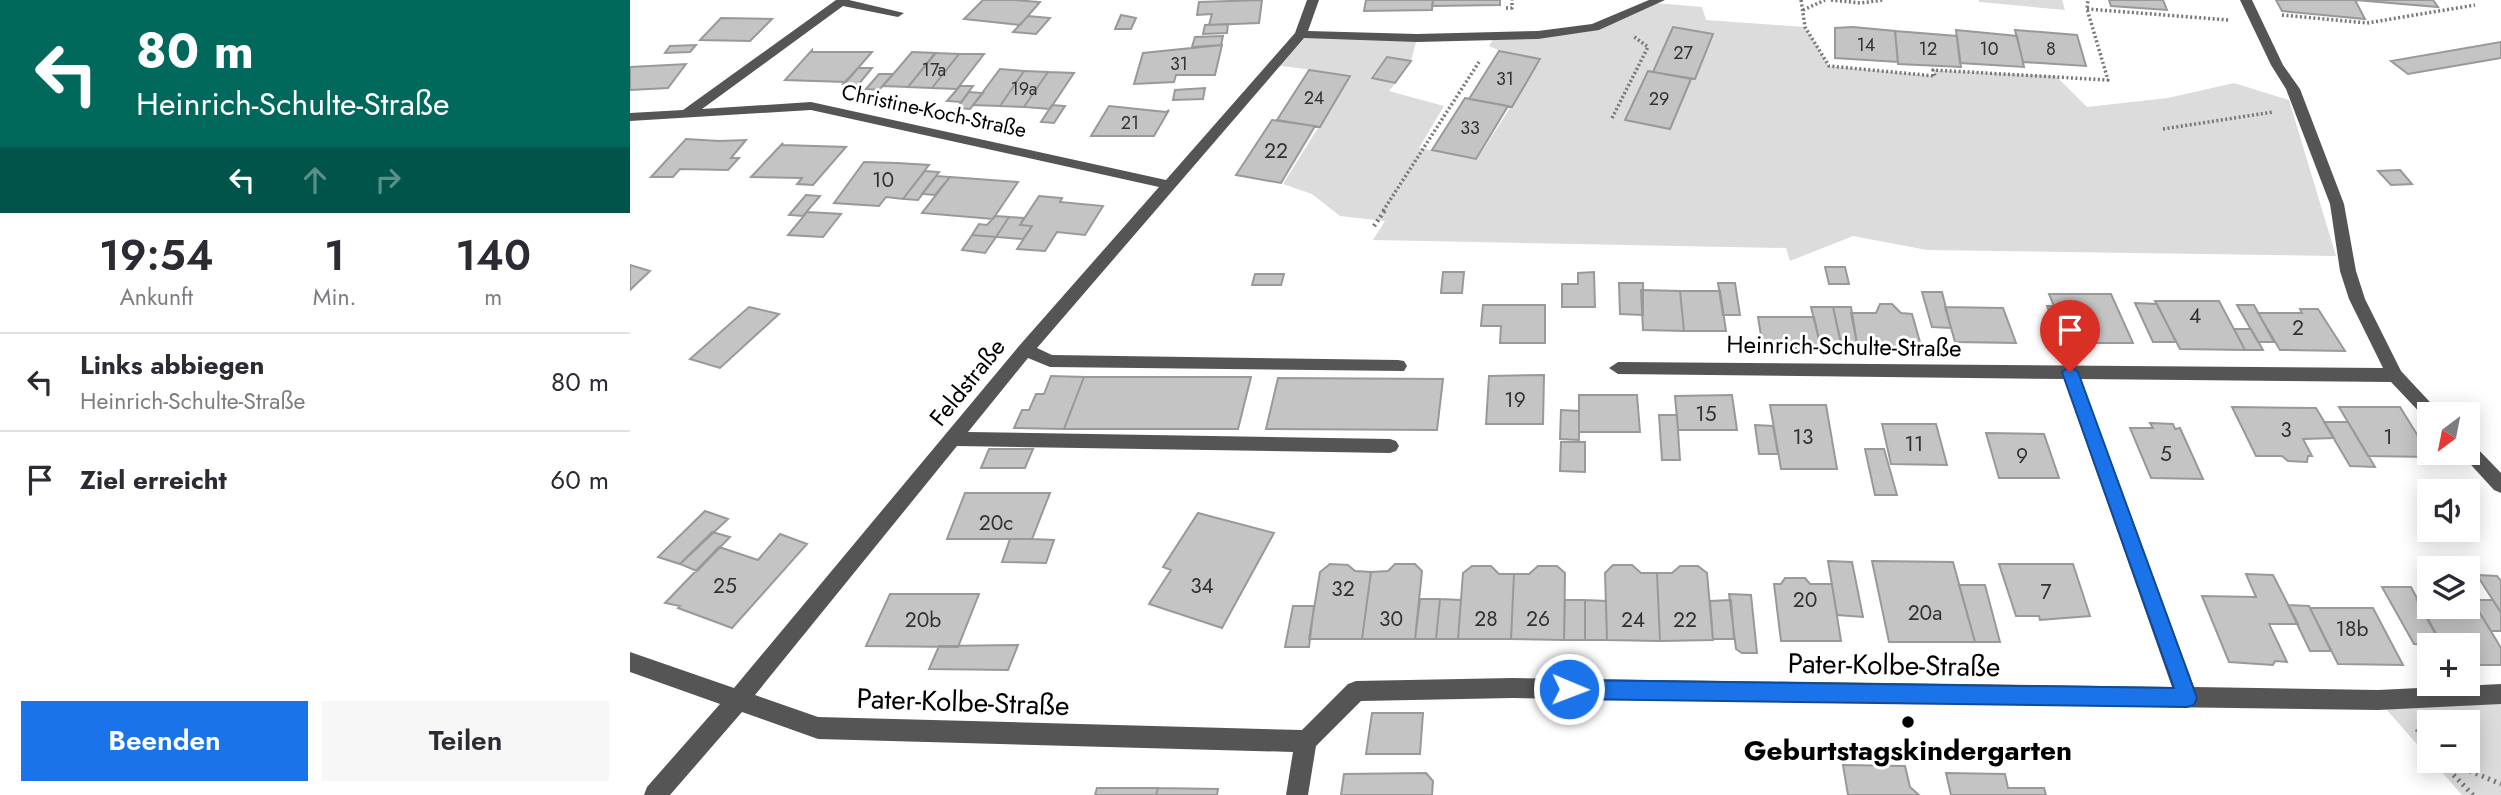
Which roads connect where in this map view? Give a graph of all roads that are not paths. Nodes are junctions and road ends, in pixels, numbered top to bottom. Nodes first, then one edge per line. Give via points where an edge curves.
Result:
1 (1313, 0) edge
2 (1659, 0) edge
3 (836, 1) edge
4 (2252, 11) edge
5 (898, 13) dead end
6 (1301, 34) junction
7 (686, 114) junction
8 (630, 117) edge
9 (1170, 185) junction
10 (1025, 350) junction
11 (1398, 366) dead end
12 (1618, 368) dead end
13 (2070, 372) junction
14 (2395, 375) junction
15 (2421, 402) edge
16 (952, 439) junction
17 (1390, 446) dead end
18 (2480, 463) edge
19 (2501, 485) edge
20 (630, 662) edge
21 (2501, 694) edge
22 (2187, 698) junction
23 (737, 701) junction
24 (1306, 741) junction
25 (655, 795) edge
26 (1297, 795) edge

1 - 6 street, Feldstraße
2 - 6 street via 1595,27 1538,35 1417,38
3 - 5 street
3 - 7 street
4 - 14 street via 2300,108 2337,204 2357,299
6 - 9 street, Feldstraße
7 - 8 street, Christine-Koch-Straße
7 - 9 street, Christine-Koch-Straße via 811,106
9 - 10 street, Feldstraße
10 - 11 street via 1050,361
10 - 16 street, Feldstraße
12 - 13 street, Heinrich-Schulte-Straße
13 - 14 street, Heinrich-Schulte-Straße
13 - 22 street
14 - 15 street
16 - 17 street
16 - 23 street, Feldstraße
18 - 19 street
20 - 23 street, Pater-Kolbe-Straße
21 - 22 street, Pater-Kolbe-Straße via 2378,700
22 - 24 street, Pater-Kolbe-Straße via 1513,688 1356,691
23 - 24 street, Pater-Kolbe-Straße via 818,728
23 - 25 street, Feldstraße
24 - 26 street

